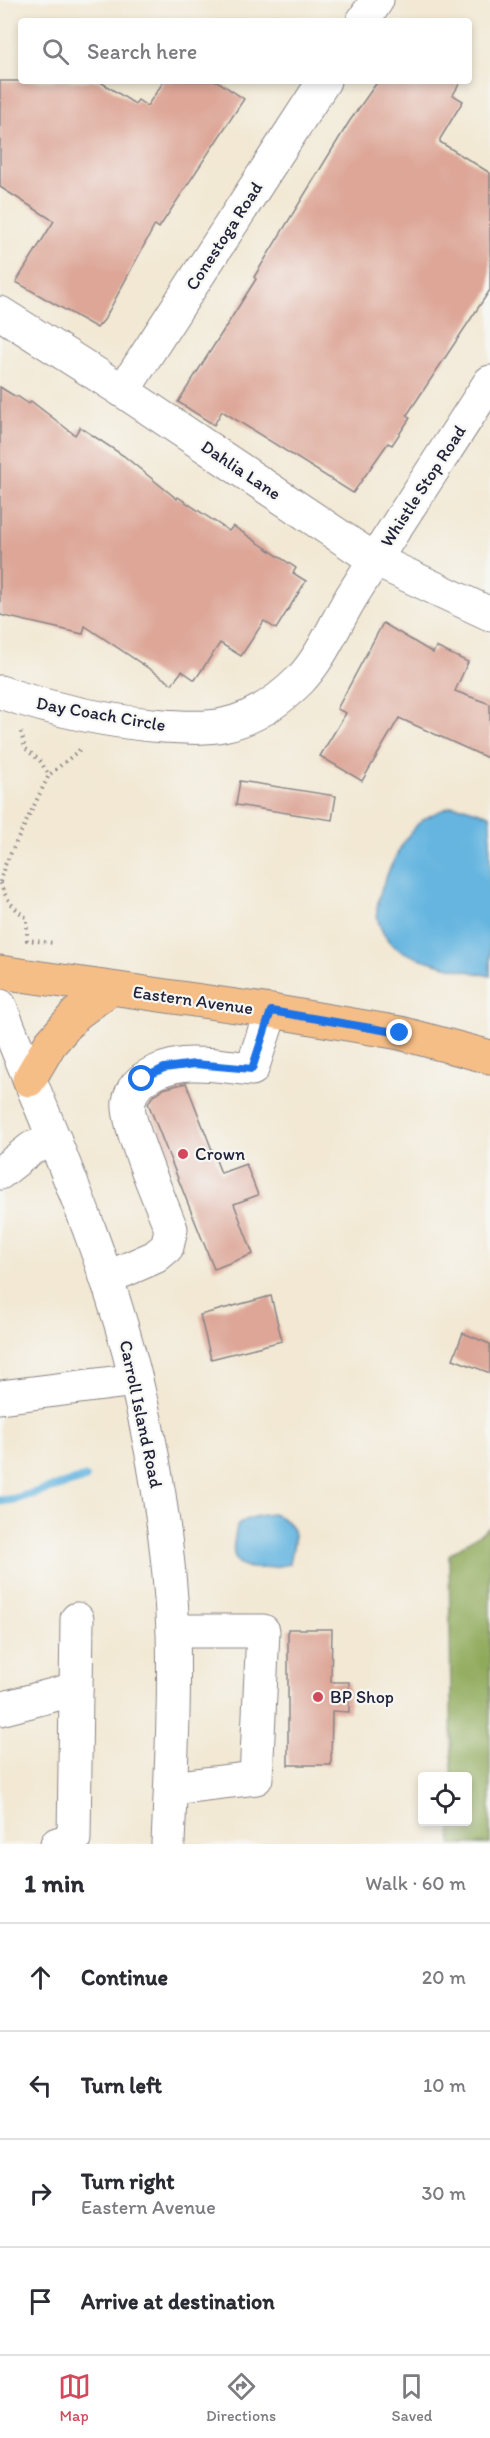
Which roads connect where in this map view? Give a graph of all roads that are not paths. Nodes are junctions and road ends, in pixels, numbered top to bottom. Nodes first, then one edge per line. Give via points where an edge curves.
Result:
1 (377, 0) edge
2 (365, 18) edge
3 (322, 84) edge
4 (0, 314) edge
5 (490, 382) edge
6 (123, 391) junction
7 (375, 560) junction
8 (490, 614) edge
9 (0, 692) edge
10 (0, 972) edge
11 (110, 989) junction
12 (0, 1006) edge
13 (271, 1011) junction
14 (0, 1054) edge
15 (490, 1057) edge
16 (29, 1080) junction
17 (55, 1140) junction
18 (0, 1173) edge
19 (107, 1278) junction
20 (136, 1380) junction
21 (0, 1397) edge
22 (77, 1619) dead end
23 (172, 1631) junction
24 (76, 1689) junction
25 (0, 1708) edge
26 (171, 1788) junction
27 (57, 1844) edge
28 (168, 1844) edge

1 - 2 street
3 - 6 street, Conestoga Road
4 - 6 street, Dahlia Lane
5 - 7 street, Whistle Stop Road
6 - 7 street, Dahlia Lane
7 - 8 street, Dahlia Lane
7 - 9 street, Day Coach Circle via 302,677 269,706 245,719 221,726 134,723 62,711
10 - 11 main road, Eastern Avenue
11 - 13 main road, Eastern Avenue
11 - 16 main road via 76,1014 50,1044
12 - 16 street, Carroll Island Road
13 - 15 main road, Eastern Avenue via 400,1033
13 - 19 street via 252,1069 195,1064 164,1068 142,1079 129,1101 130,1121 171,1229 167,1247 154,1257
14 - 16 street
16 - 17 street, Carroll Island Road
17 - 18 street via 32,1148
17 - 19 street, Carroll Island Road
19 - 20 street, Carroll Island Road
20 - 21 street
20 - 23 street, Carroll Island Road via 164,1531
22 - 24 street
23 - 26 street, Carroll Island Road
23 - 26 street via 262,1631 256,1778
24 - 25 street
24 - 27 street via 74,1839
26 - 28 street, Carroll Island Road

